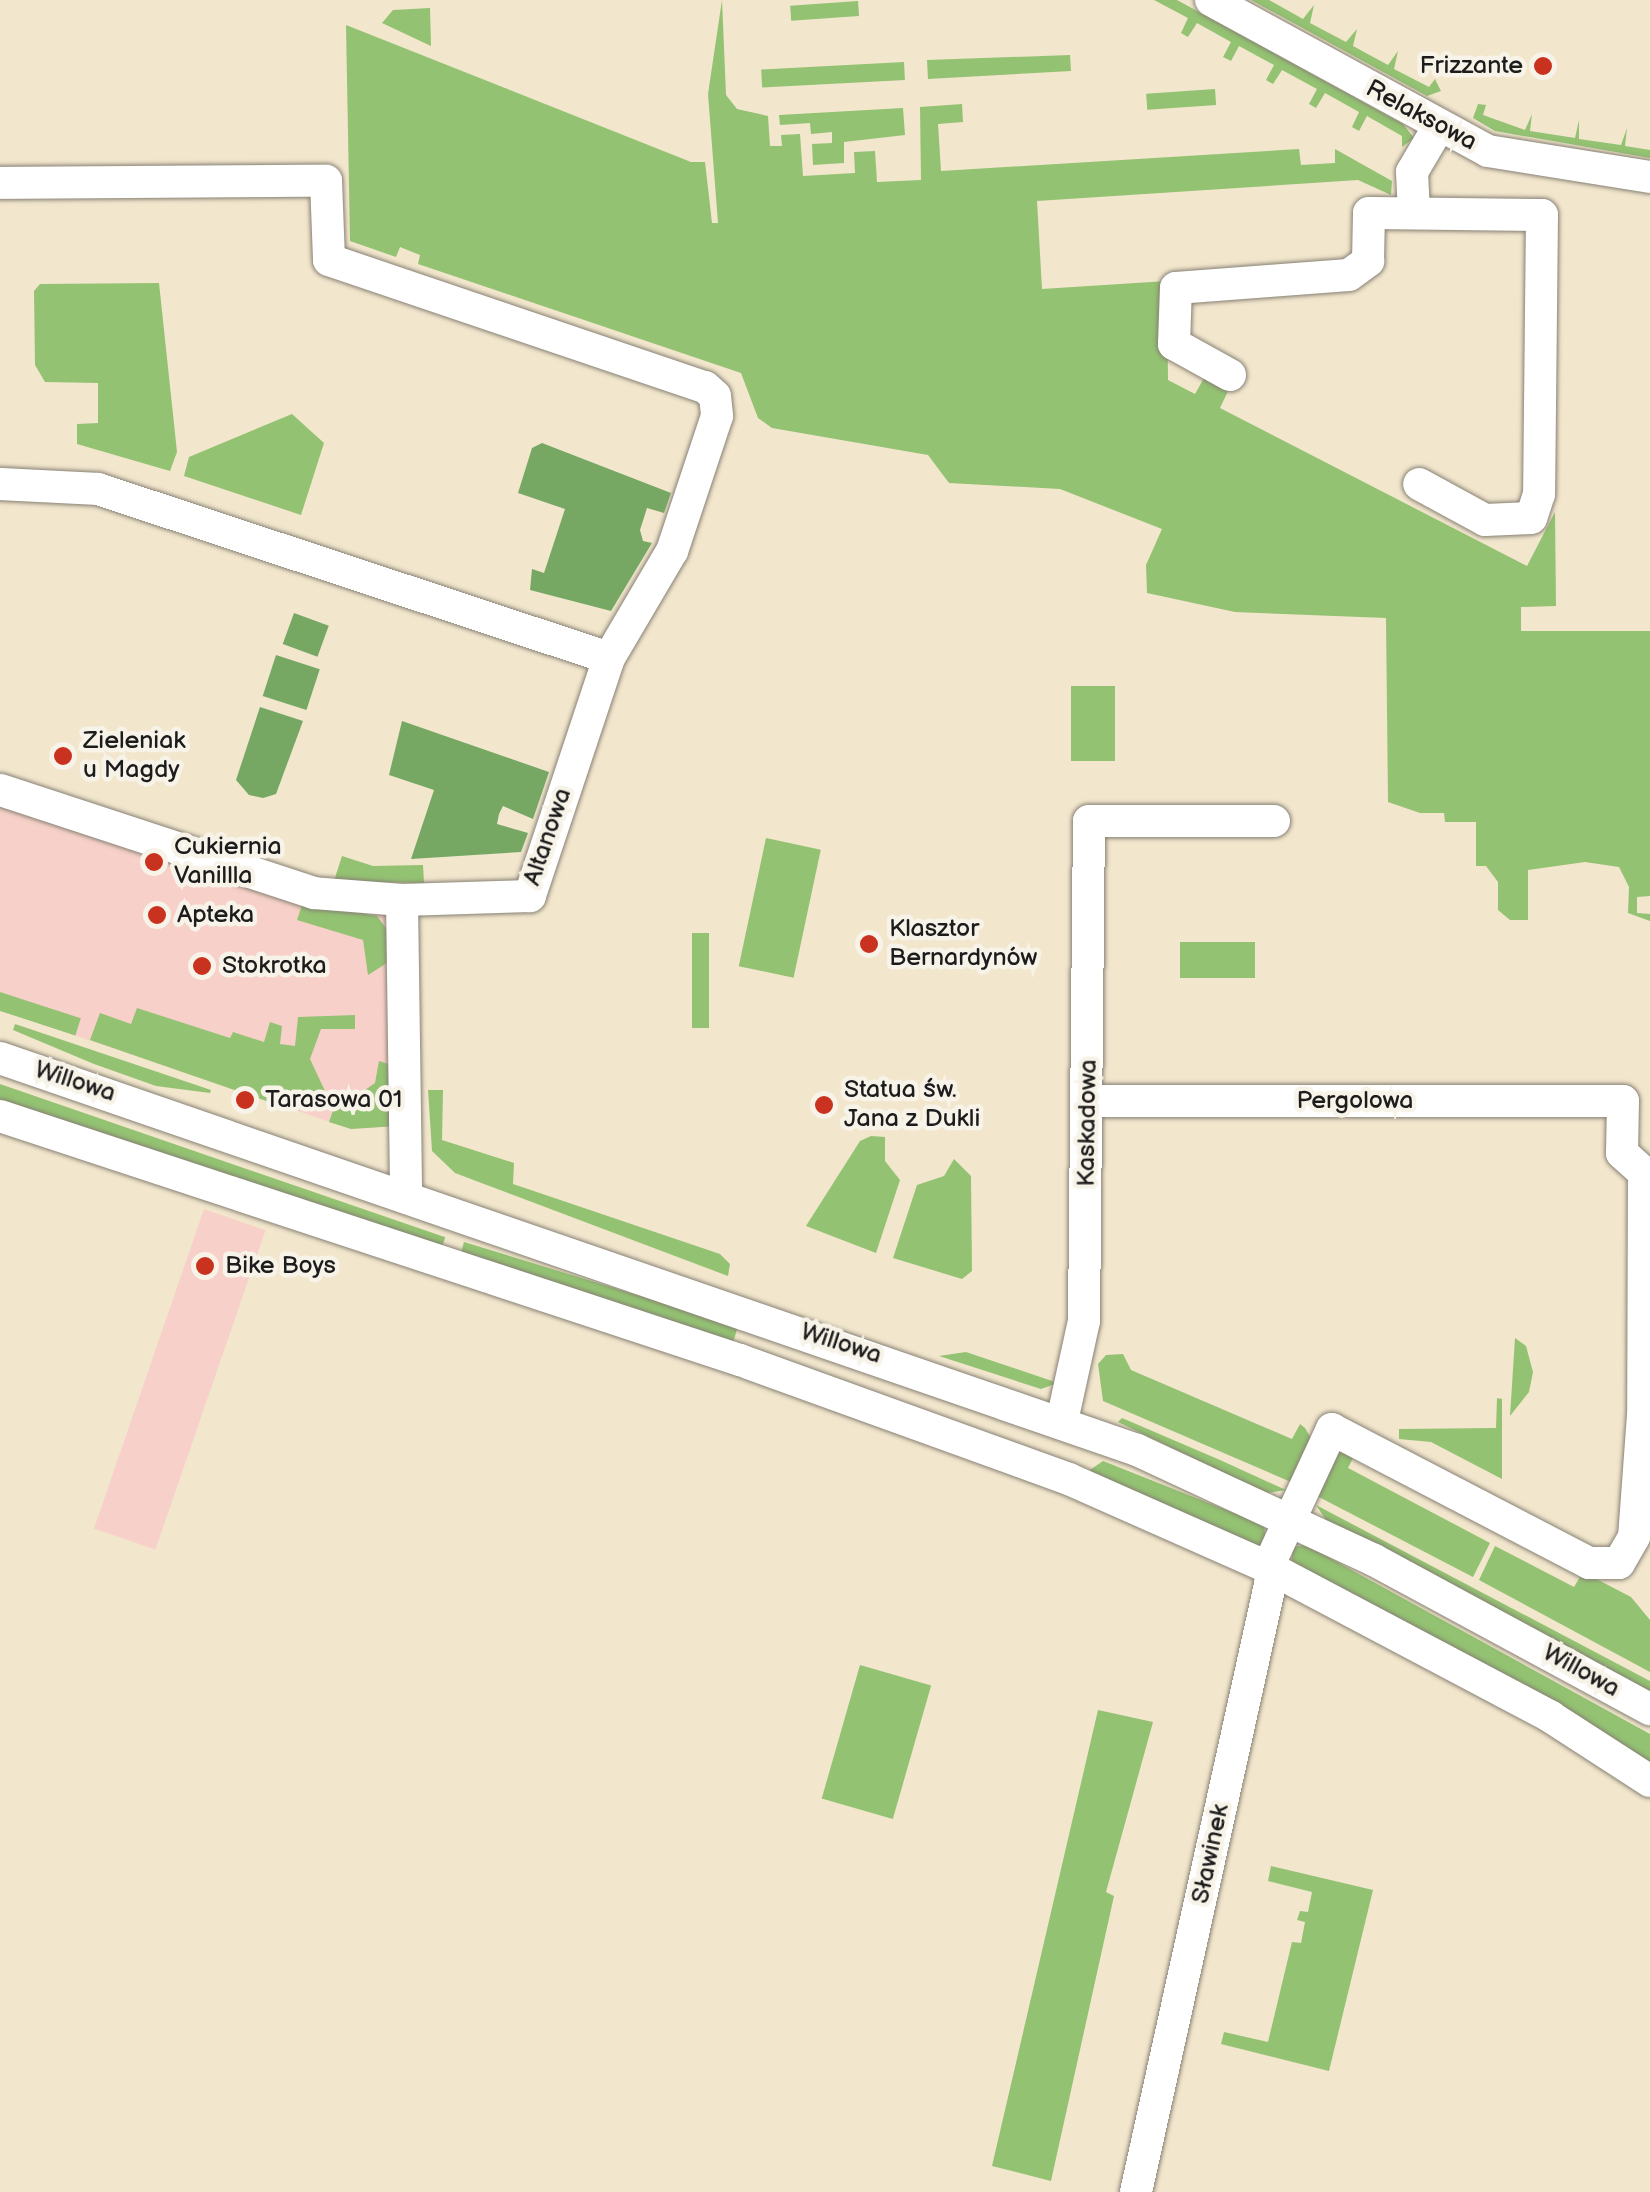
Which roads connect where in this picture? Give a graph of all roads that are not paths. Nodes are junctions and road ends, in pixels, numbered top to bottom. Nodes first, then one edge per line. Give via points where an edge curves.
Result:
1 (1210, 0) edge
2 (1439, 126) junction
3 (1650, 177) edge
4 (0, 184) edge
5 (1414, 213) junction
6 (1230, 375) dead end
7 (0, 484) edge
8 (1420, 484) dead end
9 (609, 658) junction
10 (0, 790) edge
11 (1274, 821) dead end
12 (402, 900) junction
13 (0, 1058) edge
14 (1088, 1101) junction
15 (1622, 1101) joint
16 (0, 1116) edge
17 (406, 1196) junction
18 (1062, 1421) junction
19 (1289, 1519) junction
20 (1268, 1566) junction
21 (1650, 1708) edge
22 (1650, 1782) edge
23 (1136, 2192) edge

1 - 2 street, Relaksowa
2 - 3 street, Relaksowa via 1488,151
2 - 5 street via 1412,172
4 - 9 street, Altanowa via 326,181 329,260 705,386 716,406 709,447 672,551
5 - 6 street via 1369,213 1368,261 1349,275 1176,288 1174,344
5 - 8 street via 1542,215 1539,494 1530,518 1486,520
7 - 9 street via 98,489
9 - 12 street, Altanowa via 530,896
10 - 12 street via 314,893
11 - 14 street, Kaskadowa via 1089,821
12 - 17 street
13 - 17 street, Willowa
14 - 15 street, Pergolowa
14 - 18 street, Kaskadowa via 1084,1321
15 - 19 street, Sławinek via 1622,1153 1644,1173 1642,1415 1630,1553 1606,1566 1589,1563 1332,1429
16 - 20 street via 991,1449
17 - 18 street, Willowa
18 - 19 street, Willowa
19 - 20 street, Sławinek
19 - 21 street, Willowa
20 - 22 street via 1550,1716
20 - 23 street, Sławinek via 1271,1580

